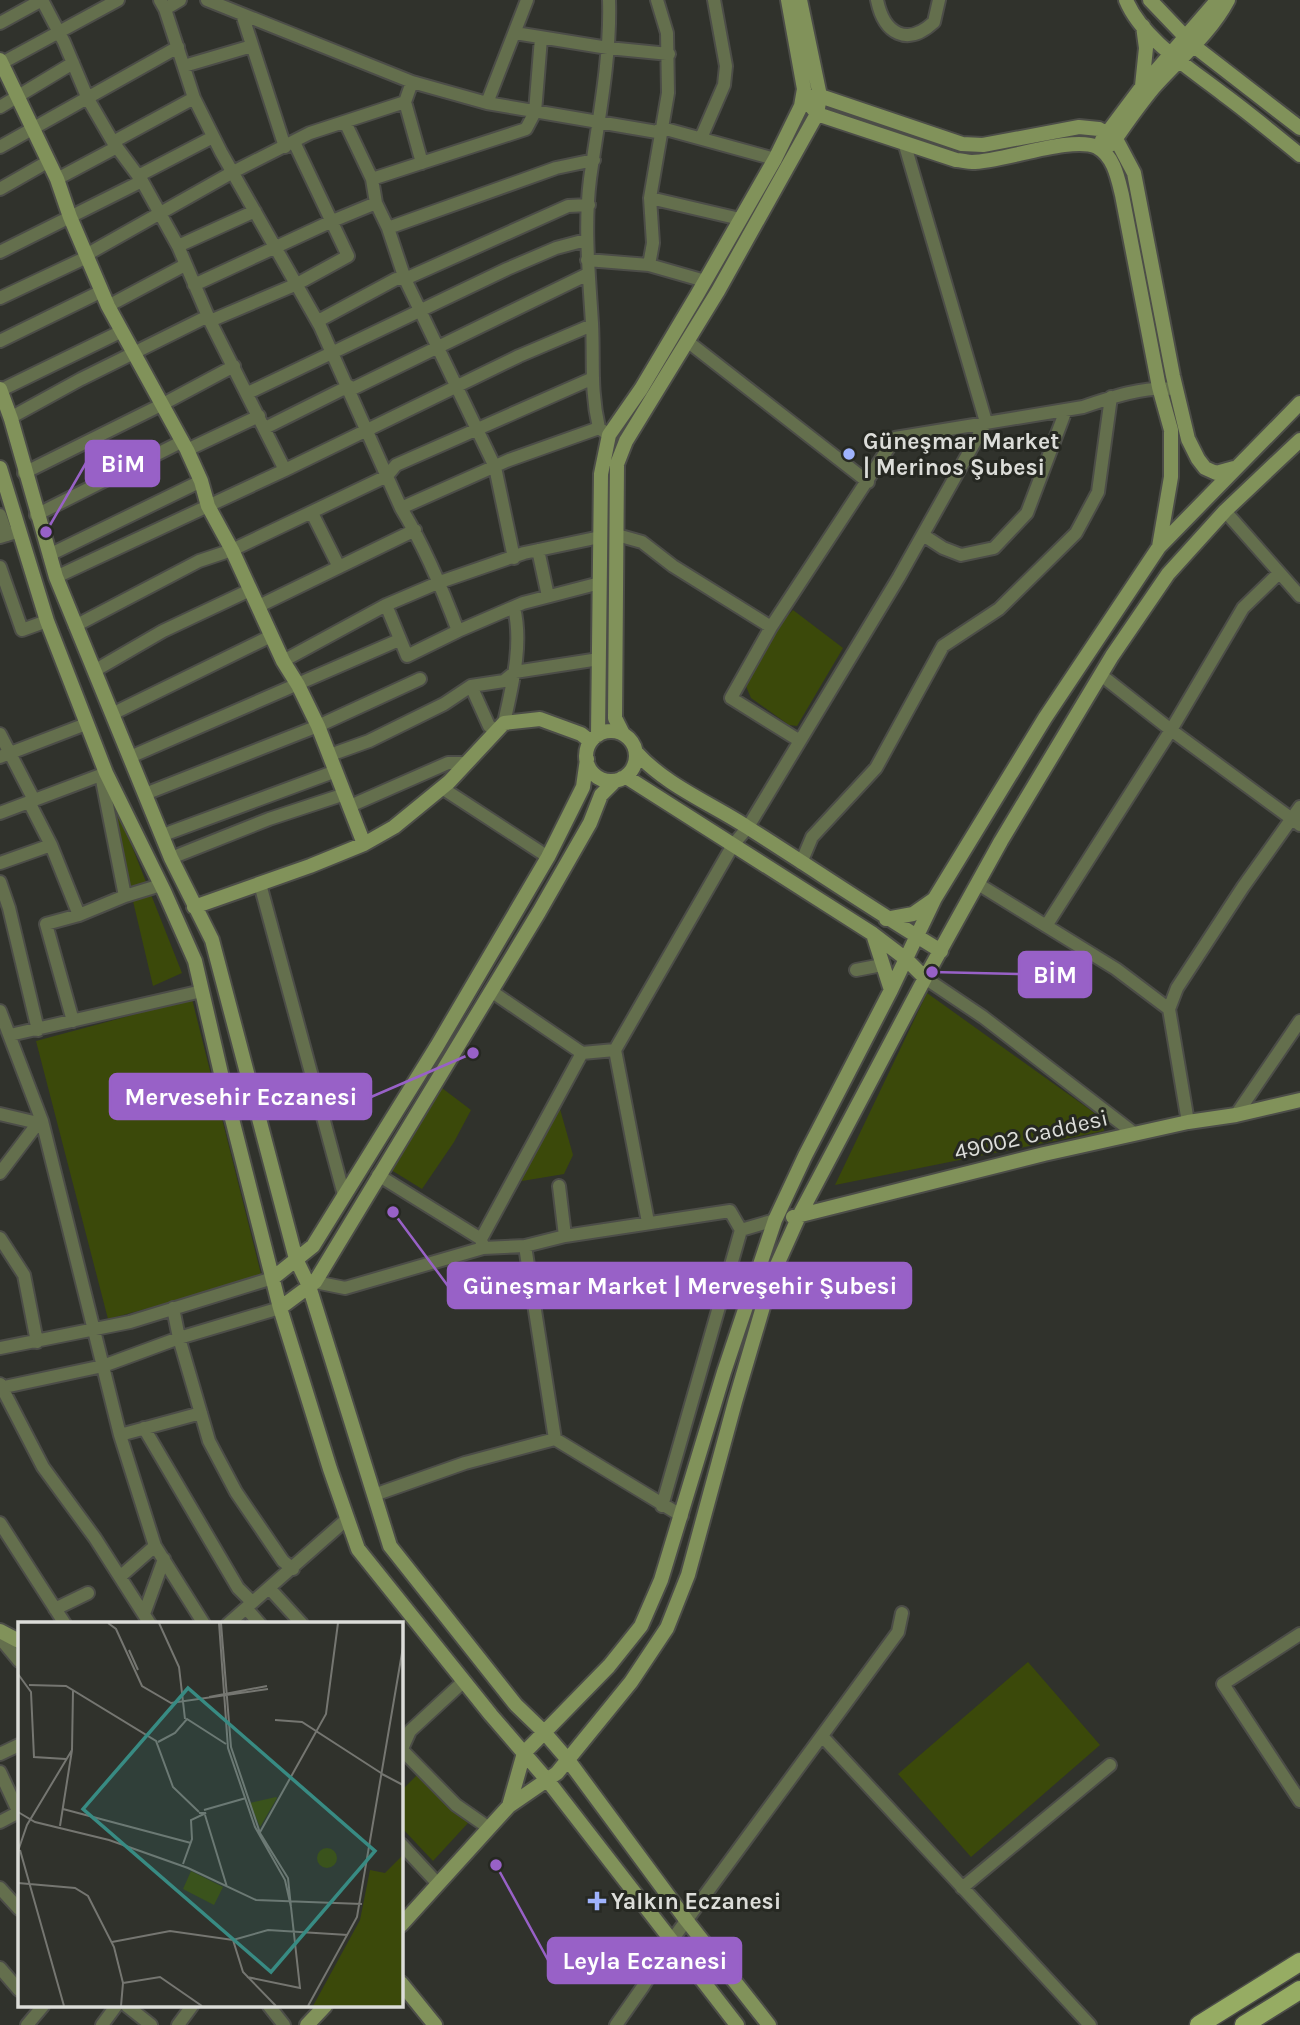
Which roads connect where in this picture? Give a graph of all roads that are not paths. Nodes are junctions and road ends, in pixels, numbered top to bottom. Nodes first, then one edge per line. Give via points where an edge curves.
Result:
1 (118, 0) edge
2 (180, 0) edge
3 (207, 0) edge
4 (527, 0) edge
5 (609, 0) edge
6 (657, 0) edge
7 (715, 0) edge
8 (788, 0) edge
9 (800, 0) edge
10 (877, 0) edge
11 (939, 0) edge
12 (1126, 0) edge
13 (1150, 0) edge
14 (1220, 0) edge
15 (1228, 0) edge
16 (46, 1) edge
17 (163, 4) edge
18 (242, 14) junction
19 (0, 23) edge
20 (1143, 25) junction
21 (59, 33) junction
22 (515, 33) junction
23 (541, 38) junction
24 (1189, 42) junction
25 (252, 46) junction
26 (178, 47) junction
27 (608, 48) junction
28 (669, 54) junction
29 (1175, 57) junction
30 (73, 62) junction
31 (1, 63) edge
32 (184, 66) junction
33 (1200, 76) junction
34 (412, 82) junction
35 (1147, 89) junction
36 (820, 96) junction
37 (18, 97) junction
38 (804, 97) junction
39 (194, 98) junction
40 (88, 99) junction
41 (405, 102) junction
42 (487, 103) junction
43 (0, 107) edge
44 (535, 112) junction
45 (817, 114) junction
46 (597, 120) junction
47 (345, 122) junction
48 (662, 128) junction
49 (1300, 128) edge
50 (34, 130) junction
51 (1111, 136) junction
52 (213, 137) junction
53 (701, 138) junction
54 (904, 142) junction
55 (115, 144) junction
56 (289, 144) junction
57 (0, 147) edge
58 (1101, 150) junction
59 (1300, 155) edge
60 (775, 159) junction
61 (594, 160) junction
62 (49, 161) junction
63 (422, 163) junction
64 (233, 172) junction
65 (140, 178) junction
66 (57, 179) junction
67 (372, 179) junction
68 (0, 189) edge
69 (650, 198) junction
70 (376, 203) junction
71 (589, 205) junction
72 (255, 211) junction
73 (160, 213) junction
74 (70, 217) junction
75 (740, 219) junction
76 (330, 222) junction
77 (388, 228) junction
78 (586, 240) junction
79 (178, 246) junction
80 (277, 248) junction
81 (0, 252) edge
82 (86, 256) junction
83 (587, 260) junction
84 (185, 265) junction
85 (649, 265) junction
86 (588, 274) junction
87 (405, 279) junction
88 (705, 281) junction
89 (297, 284) junction
90 (194, 285) junction
91 (102, 291) junction
92 (0, 298) edge
93 (108, 306) junction
94 (421, 311) junction
95 (209, 319) junction
96 (318, 321) junction
97 (592, 326) junction
98 (121, 331) junction
99 (0, 341) edge
100 (687, 341) junction
101 (437, 349) junction
102 (133, 353) junction
103 (334, 354) junction
104 (234, 366) junction
105 (591, 379) junction
106 (456, 386) junction
107 (1159, 387) junction
108 (350, 388) junction
109 (1176, 389) junction
110 (0, 390) edge
111 (248, 393) junction
112 (1111, 397) junction
113 (1300, 403) edge
114 (163, 404) junction
115 (1066, 410) junction
116 (10, 418) junction
117 (262, 422) junction
118 (986, 422) junction
119 (367, 430) junction
120 (477, 430) junction
121 (604, 432) junction
122 (1300, 440) edge
123 (185, 445) junction
124 (495, 467) junction
125 (0, 468) edge
126 (1235, 468) junction
127 (285, 470) junction
128 (24, 473) junction
129 (387, 476) junction
130 (201, 481) junction
131 (868, 482) junction
132 (208, 506) junction
133 (401, 508) junction
134 (1225, 511) junction
135 (312, 513) junction
136 (0, 515) edge
137 (37, 515) junction
138 (415, 530) junction
139 (9, 534) edge
140 (617, 535) junction
141 (923, 535) junction
142 (600, 537) junction
143 (1159, 547) junction
144 (232, 550) junction
145 (538, 550) junction
146 (49, 555) junction
147 (514, 558) junction
148 (0, 567) edge
149 (339, 567) junction
150 (1278, 574) junction
151 (56, 578) junction
152 (440, 582) junction
153 (600, 583) junction
154 (250, 590) junction
155 (548, 596) junction
156 (1300, 596) edge
157 (386, 605) junction
158 (259, 606) junction
159 (514, 608) junction
160 (47, 621) junction
161 (75, 626) junction
162 (771, 626) junction
163 (458, 631) junction
164 (271, 636) junction
165 (399, 640) junction
166 (599, 659) junction
167 (283, 661) junction
168 (94, 671) junction
169 (514, 672) junction
170 (1101, 675) junction
171 (421, 679) dead end
172 (298, 685) junction
173 (471, 686) junction
174 (112, 714) junction
175 (86, 724) junction
176 (318, 726) junction
177 (500, 727) junction
178 (1171, 730) junction
179 (0, 734) edge
180 (623, 734) junction
181 (594, 738) junction
182 (800, 741) junction
183 (636, 752) junction
184 (4, 755) edge
185 (330, 755) junction
186 (130, 757) junction
187 (586, 759) junction
188 (466, 763) junction
189 (336, 772) junction
190 (106, 774) junction
191 (619, 779) junction
192 (442, 788) junction
193 (145, 794) junction
194 (348, 800) junction
195 (31, 801) junction
196 (1300, 807) edge
197 (0, 813) edge
198 (1296, 822) edge
199 (748, 827) junction
200 (163, 835) junction
201 (364, 844) junction
202 (51, 845) junction
203 (733, 845) junction
204 (548, 857) junction
205 (171, 858) junction
206 (0, 863) edge
207 (801, 863) junction
208 (0, 882) edge
209 (260, 884) junction
210 (978, 884) junction
211 (162, 885) junction
212 (124, 896) junction
213 (935, 898) junction
214 (194, 907) junction
215 (79, 915) junction
216 (886, 919) junction
217 (1046, 926) junction
218 (873, 934) junction
219 (916, 937) junction
220 (941, 951) junction
221 (906, 959) junction
222 (882, 965) junction
223 (856, 970) dead end
224 (925, 978) junction
225 (891, 990) junction
226 (202, 991) junction
227 (491, 991) junction
228 (1169, 1009) junction
229 (0, 1011) edge
230 (73, 1021) junction
231 (1300, 1021) edge
232 (38, 1030) junction
233 (10, 1035) junction
234 (615, 1050) junction
235 (582, 1053) junction
236 (1298, 1098) edge
237 (0, 1114) edge
238 (1236, 1115) junction
239 (40, 1122) junction
240 (1188, 1122) junction
241 (1135, 1134) junction
242 (0, 1173) edge
243 (378, 1175) junction
244 (559, 1186) dead end
245 (344, 1195) junction
246 (799, 1216) junction
247 (775, 1220) junction
248 (648, 1222) junction
249 (741, 1230) junction
250 (565, 1236) junction
251 (0, 1238) edge
252 (482, 1243) junction
253 (525, 1246) junction
254 (296, 1259) junction
255 (273, 1278) junction
256 (312, 1284) junction
257 (173, 1308) junction
258 (280, 1308) junction
259 (93, 1331) junction
260 (179, 1338) junction
261 (37, 1342) junction
262 (0, 1348) edge
263 (103, 1366) junction
264 (1, 1387) edge
265 (201, 1413) junction
266 (144, 1428) junction
267 (120, 1435) junction
268 (555, 1439) junction
269 (374, 1495) junction
270 (662, 1506) junction
271 (682, 1516) junction
272 (347, 1519) junction
273 (0, 1523) edge
274 (155, 1546) junction
275 (164, 1559) junction
276 (293, 1569) junction
277 (121, 1576) junction
278 (270, 1589) junction
279 (88, 1593) dead end
280 (249, 1605) junction
281 (55, 1609) junction
282 (902, 1613) dead end
283 (147, 1619) edge
284 (64, 1622) edge
285 (203, 1622) edge
286 (230, 1622) edge
287 (259, 1622) edge
288 (300, 1622) edge
289 (0, 1631) edge
290 (1300, 1634) edge
291 (0, 1638) edge
292 (18, 1640) edge
293 (18, 1660) edge
294 (464, 1681) junction
295 (544, 1732) junction
296 (821, 1736) junction
297 (402, 1744) edge
298 (18, 1745) edge
299 (524, 1753) junction
300 (0, 1754) edge
301 (568, 1760) junction
302 (1110, 1765) dead end
303 (0, 1772) edge
304 (548, 1781) junction
305 (1300, 1801) edge
306 (509, 1806) junction
307 (18, 1808) edge
308 (0, 1822) edge
309 (489, 1828) junction
310 (402, 1845) edge
311 (438, 1884) junction
312 (0, 1888) edge
313 (962, 1888) junction
314 (18, 1908) edge
315 (687, 1920) junction
316 (402, 1923) edge
317 (672, 1940) junction
318 (1300, 1962) edge
319 (0, 1968) edge
320 (402, 1984) edge
321 (18, 1989) edge
322 (1300, 1990) edge
323 (39, 2008) edge
324 (115, 2008) edge
325 (129, 2008) edge
326 (191, 2008) edge
327 (271, 2008) edge
328 (321, 2008) edge
329 (27, 2025) edge
330 (102, 2025) edge
331 (150, 2025) edge
332 (178, 2025) edge
333 (284, 2025) edge
334 (307, 2025) edge
335 (435, 2025) edge
336 (616, 2025) edge
337 (737, 2025) edge
338 (769, 2025) edge
339 (1090, 2025) edge
340 (1199, 2025) edge
341 (1244, 2025) edge

1 - 21 street
2 - 17 street
3 - 18 street
4 - 22 street
5 - 27 street
6 - 28 street
7 - 53 street via 726,66 724,85
8 - 38 street
9 - 36 street
10 - 11 street via 880,16 890,27 903,35 915,35 934,22
12 - 20 street
13 - 24 street
14 - 24 street
15 - 24 street via 1221,13
16 - 19 street
16 - 21 street
17 - 26 street
18 - 25 street
18 - 34 street
20 - 29 street
20 - 35 street
21 - 30 street
21 - 31 street
22 - 23 street
22 - 42 street
23 - 27 street
23 - 44 street
24 - 29 street
24 - 49 street
25 - 32 street
25 - 56 street
26 - 32 street
26 - 40 street
27 - 28 street
27 - 46 street
28 - 48 street
29 - 33 street
29 - 35 street
30 - 37 street
30 - 40 street
31 - 37 street
32 - 39 street
33 - 35 street via 1178,77
33 - 59 street
34 - 41 street
34 - 42 street
35 - 51 street
36 - 38 street
36 - 45 street
36 - 51 street via 962,145 1079,127
37 - 43 street
37 - 50 street
38 - 45 street
38 - 60 street
39 - 52 street
39 - 55 street
40 - 50 street
40 - 55 street
41 - 47 street
41 - 63 street
42 - 44 street
44 - 46 street
44 - 63 street via 526,129
45 - 54 street
45 - 100 street
46 - 48 street via 657,132
46 - 61 street
47 - 56 street
47 - 67 street
48 - 53 street
48 - 69 street
50 - 57 street
50 - 62 street
51 - 58 street
51 - 109 street via 1134,173
52 - 64 street
52 - 65 street
53 - 60 street
54 - 58 street via 974,162 1074,144
54 - 118 street
55 - 65 street
55 - 66 street
56 - 64 street
56 - 76 street
58 - 107 street via 1115,169 1122,195
60 - 75 street
61 - 71 street
61 - 77 street via 533,175
62 - 66 street
62 - 68 street
63 - 67 street
64 - 72 street
64 - 73 street
65 - 73 street
65 - 74 street
66 - 74 street
67 - 70 street
69 - 75 street
69 - 85 street via 653,243
70 - 76 street
70 - 77 street
71 - 78 street
71 - 87 street via 568,206
72 - 79 street
72 - 80 street
73 - 79 street
73 - 82 street
74 - 81 street
74 - 82 street
75 - 88 street
76 - 80 street
76 - 89 street via 348,256
77 - 87 street
78 - 83 street
78 - 94 street via 519,263
79 - 84 street
80 - 89 street
80 - 90 street
82 - 91 street
82 - 92 street
83 - 85 street
83 - 86 street
84 - 90 street
84 - 93 street
85 - 88 street
86 - 97 street
86 - 101 street
87 - 94 street
87 - 96 street via 396,279
88 - 121 street via 641,389
89 - 95 street
89 - 96 street
90 - 95 street
91 - 93 street
91 - 99 street
93 - 98 street
94 - 101 street
94 - 103 street
95 - 102 street
95 - 104 street
96 - 103 street
97 - 105 street
97 - 106 street
98 - 102 street
98 - 110 street
100 - 131 street
100 - 140 street via 625,441 617,464
101 - 106 street
101 - 108 street
102 - 114 street
102 - 116 street
103 - 108 street
103 - 111 street
104 - 111 street
104 - 114 street
105 - 120 street
105 - 121 street
106 - 119 street
106 - 120 street
107 - 109 street
107 - 112 street
107 - 143 street via 1172,448
108 - 117 street
108 - 119 street
109 - 126 street via 1188,439 1198,459 1216,473
110 - 116 street
111 - 117 street
112 - 115 street
112 - 207 street via 1098,492 1076,533 999,609 943,646 876,768 812,837
113 - 126 street
114 - 123 street
114 - 128 street
115 - 118 street
115 - 141 street via 1027,513 994,548 961,555
116 - 128 street
117 - 123 street
117 - 127 street
118 - 131 street via 895,438
118 - 141 street
119 - 127 street
119 - 129 street
120 - 124 street
120 - 129 street via 396,465
121 - 124 street
121 - 142 street
122 - 134 street
123 - 130 street
123 - 137 street
124 - 133 street
124 - 147 street
125 - 139 street
126 - 143 street
127 - 132 street
128 - 137 street
129 - 133 street
129 - 135 street
130 - 132 street
130 - 146 street
131 - 162 street
132 - 144 street
132 - 151 street
133 - 138 street
134 - 150 street
134 - 170 street via 1168,575
135 - 144 street
135 - 149 street
136 - 139 street
137 - 146 street
138 - 149 street
138 - 152 street
139 - 160 street
140 - 162 street via 642,542
140 - 180 street via 615,718
141 - 182 street
142 - 145 street
142 - 153 street
143 - 213 street via 1045,718
144 - 154 street
144 - 161 street via 199,561
145 - 147 street
145 - 155 street
146 - 151 street
147 - 152 street
148 - 160 street via 22,630
149 - 158 street
150 - 156 street
150 - 178 street via 1243,608
151 - 161 street
152 - 157 street
152 - 163 street
153 - 155 street
153 - 166 street
154 - 158 street
154 - 168 street via 163,631
155 - 159 street
157 - 165 street
157 - 167 street
158 - 164 street
159 - 163 street
159 - 169 street
160 - 175 street
161 - 168 street
162 - 182 street via 731,698
163 - 165 street via 407,656
164 - 167 street
164 - 174 street
165 - 172 street
166 - 169 street
166 - 181 street
167 - 172 street
168 - 174 street
169 - 173 street via 504,681
169 - 177 street
170 - 178 street
170 - 210 street
171 - 176 street
172 - 176 street
172 - 186 street
173 - 177 street via 489,726
173 - 185 street via 369,741
174 - 186 street
175 - 184 street
175 - 190 street
176 - 185 street
176 - 193 street
177 - 181 street via 540,719
177 - 188 street
178 - 198 street
178 - 217 street
179 - 184 street
180 - 181 street via 610,730
180 - 183 street
181 - 187 street
182 - 199 street
183 - 191 street via 633,768
183 - 199 street via 650,768
184 - 195 street
185 - 189 street
186 - 193 street
187 - 191 street via 600,778
187 - 204 street via 583,787
188 - 192 street
188 - 194 street via 448,763
189 - 194 street
189 - 200 street
190 - 195 street
190 - 211 street
190 - 212 street via 102,780
191 - 203 street via 628,778
191 - 227 street via 601,795 590,823
192 - 201 street via 394,827
192 - 204 street
193 - 200 street
194 - 201 street
194 - 205 street via 269,819
195 - 197 street
195 - 202 street
196 - 198 street
198 - 228 street via 1243,887 1177,988
199 - 203 street
199 - 207 street
200 - 205 street
201 - 209 street
202 - 206 street
202 - 215 street
203 - 218 street
203 - 234 street
204 - 245 street
205 - 214 street
207 - 216 street
208 - 232 street
209 - 214 street
209 - 245 street
210 - 217 street
210 - 220 street
211 - 212 street
211 - 226 street via 195,961
212 - 215 street
213 - 216 street via 913,914
213 - 219 street
214 - 254 street via 212,940
215 - 230 street via 46,924
216 - 219 street
217 - 228 street
218 - 221 street
218 - 222 street
219 - 220 street
219 - 221 street
220 - 224 street
221 - 224 street
221 - 225 street
222 - 223 street
222 - 225 street
224 - 241 street
224 - 246 street
225 - 247 street
226 - 230 street
226 - 255 street
227 - 235 street
227 - 243 street
228 - 240 street
229 - 233 street
230 - 232 street
231 - 238 street
232 - 233 street
233 - 239 street
234 - 235 street
234 - 248 street
235 - 252 street
236 - 238 street, 49002 Caddesi
237 - 239 street
238 - 240 street, 49002 Caddesi
239 - 242 street
239 - 259 street
240 - 241 street, 49002 Caddesi
241 - 246 street, 49002 Caddesi
243 - 252 street
243 - 256 street
244 - 250 street
245 - 254 street via 313,1246
246 - 247 street, 49002 Caddesi
246 - 301 street via 772,1276 688,1575 667,1628 631,1682
247 - 249 street
247 - 271 street via 723,1372
248 - 249 street via 730,1211
248 - 250 street
249 - 270 street
250 - 253 street
251 - 261 street via 24,1275
252 - 253 street
252 - 256 street via 345,1288
253 - 268 street
254 - 255 street
254 - 256 street
255 - 257 street
255 - 258 street
256 - 258 street
256 - 269 street
257 - 259 street
257 - 260 street
258 - 260 street
258 - 272 street
259 - 261 street
259 - 263 street
260 - 263 street
260 - 265 street
261 - 262 street
263 - 264 street
263 - 267 street
264 - 277 street via 43,1467
265 - 266 street
265 - 276 street via 209,1441 236,1492
266 - 267 street
266 - 280 street
267 - 274 street
268 - 269 street via 465,1463
268 - 270 street
269 - 295 street via 390,1546 516,1706
270 - 271 street
271 - 295 street via 641,1626 610,1666
272 - 276 street
272 - 294 street via 358,1549
273 - 281 street
274 - 275 street
274 - 277 street
275 - 283 street
275 - 285 street
276 - 278 street
277 - 283 street
278 - 280 street
278 - 288 street
279 - 281 street
280 - 286 street
280 - 287 street
281 - 284 street
282 - 296 street via 898,1632
289 - 292 street
290 - 305 street via 1223,1684
291 - 293 street
294 - 297 street
294 - 299 street
295 - 299 street
295 - 301 street
296 - 313 street
296 - 315 street
297 - 309 street via 456,1805
298 - 300 street
299 - 304 street
299 - 306 street
301 - 304 street
301 - 315 street
302 - 313 street
303 - 307 street
304 - 306 street
304 - 317 street
306 - 309 street
307 - 308 street
309 - 311 street
310 - 311 street
311 - 316 street
312 - 314 street
313 - 339 street
315 - 317 street
315 - 338 street
317 - 336 street
317 - 337 street
318 - 340 main road
319 - 321 street
320 - 335 street
322 - 341 main road
323 - 329 street
324 - 330 street
325 - 331 street
326 - 332 street
327 - 333 street
328 - 334 street

